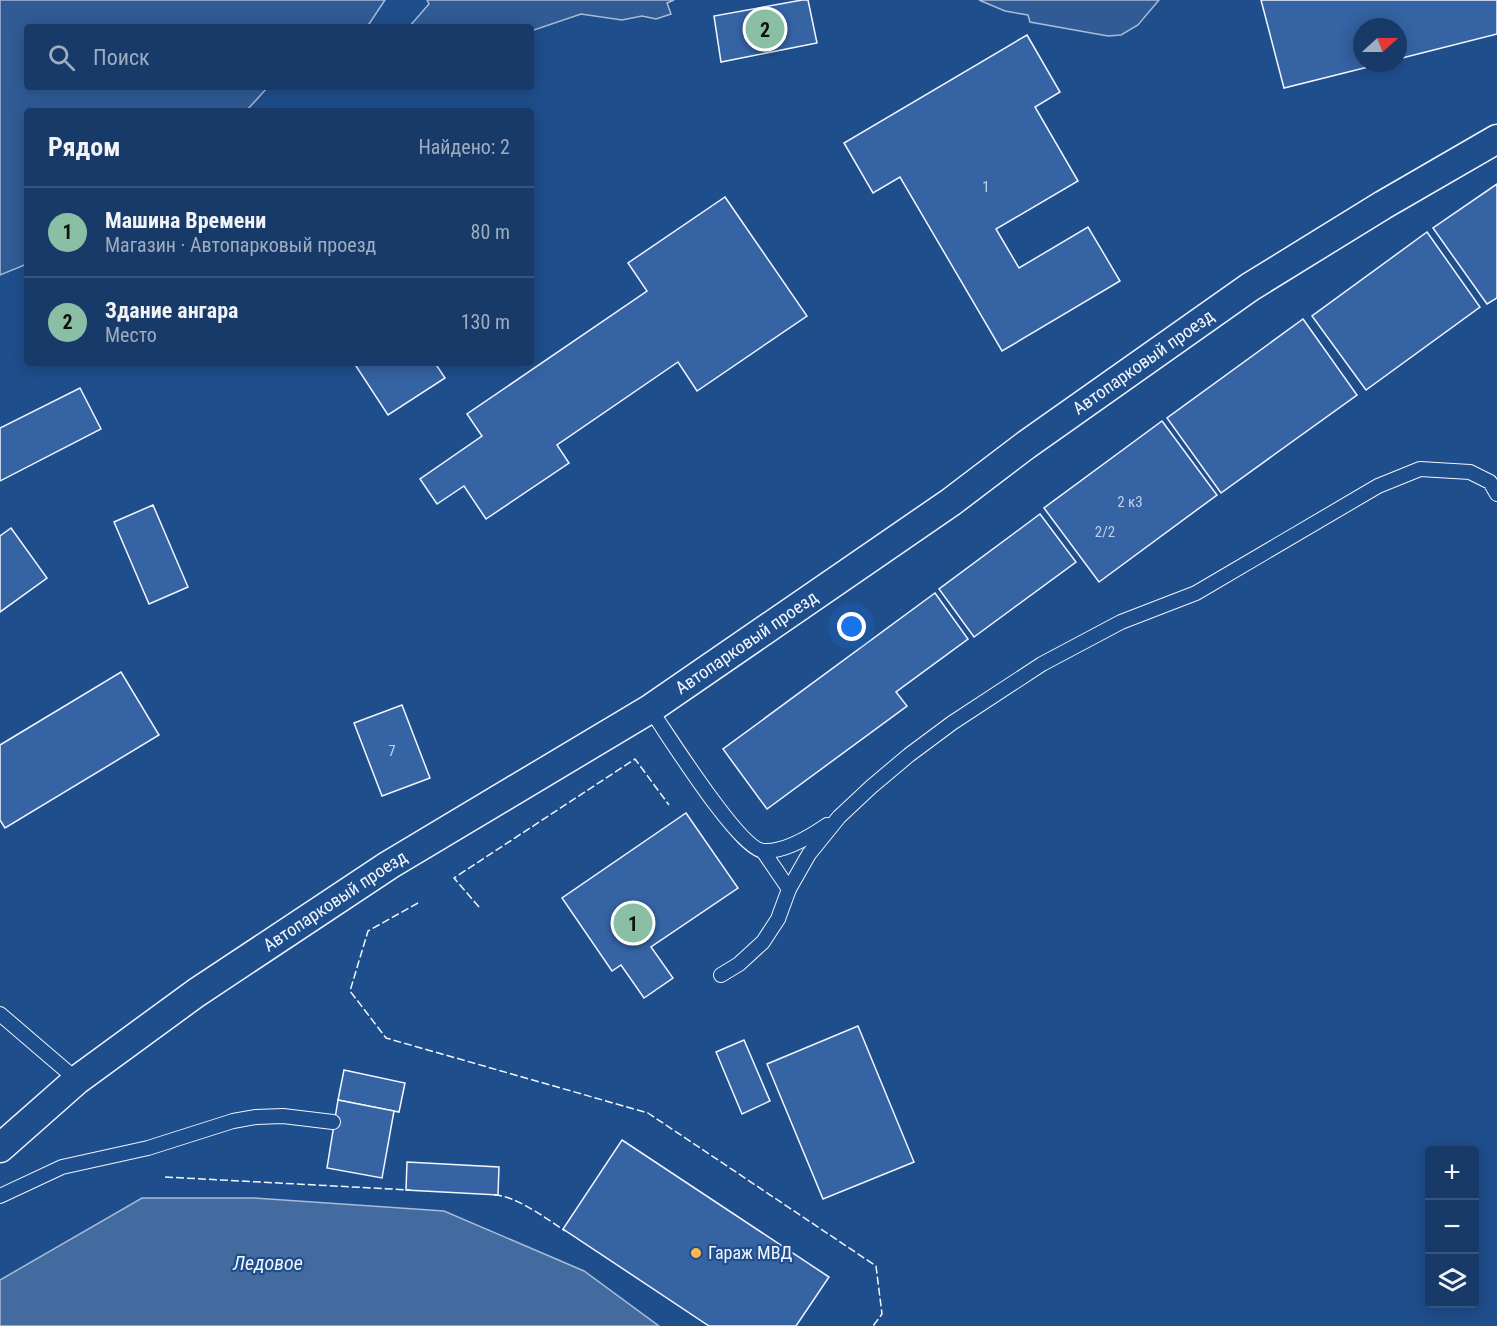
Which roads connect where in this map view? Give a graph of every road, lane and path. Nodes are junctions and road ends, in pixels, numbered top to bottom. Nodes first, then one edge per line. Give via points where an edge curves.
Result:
1 (1497, 139) edge
2 (1497, 494) edge
3 (651, 709) junction
4 (839, 817) junction
5 (763, 851) junction
6 (789, 889) junction
7 (722, 975) dead end
8 (0, 1014) edge
9 (77, 1080) junction
10 (333, 1122) dead end
11 (0, 1148) edge
12 (0, 1196) edge

1 - 3 street, Автопарковый проезд via 1250,287
2 - 4 lane via 1490,482 1470,472 1420,469 1378,486 1196,593 1121,622 1042,664 926,742
3 - 5 lane via 729,823 750,846
3 - 9 street, Автопарковый проезд via 389,865 196,993
4 - 5 lane via 801,841
4 - 6 lane via 809,854
5 - 6 lane
6 - 7 lane via 778,919 763,942
8 - 9 lane
9 - 11 street, Автопарковый проезд
10 - 12 lane via 283,1116 233,1121 148,1148 62,1167

